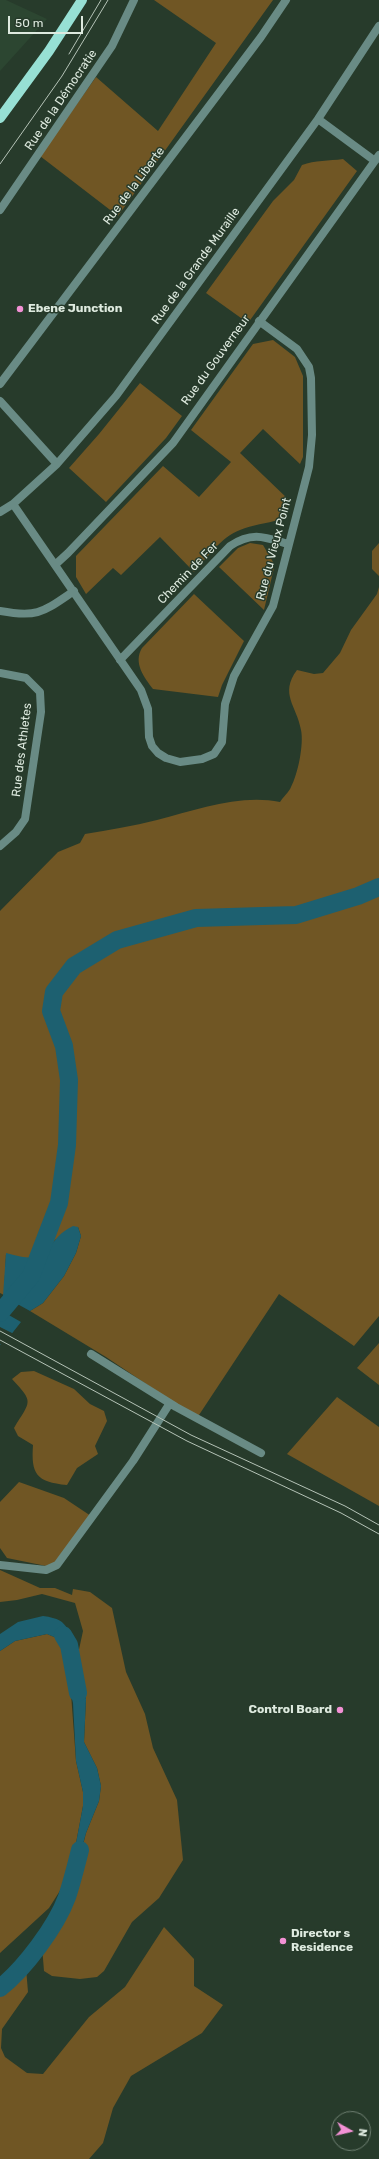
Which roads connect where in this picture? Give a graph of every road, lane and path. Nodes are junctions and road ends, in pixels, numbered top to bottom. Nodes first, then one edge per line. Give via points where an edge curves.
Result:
1 (82, 0) edge
2 (134, 0) edge
3 (286, 0) edge
4 (379, 26) edge
5 (28, 80) junction
6 (0, 111) edge
7 (0, 118) edge
8 (318, 119) junction
9 (377, 158) edge
10 (0, 210) edge
11 (259, 321) junction
12 (0, 384) edge
13 (0, 401) edge
14 (56, 464) junction
15 (14, 504) junction
16 (0, 512) edge
17 (288, 544) junction
18 (56, 564) junction
19 (74, 591) junction
20 (0, 611) edge
21 (120, 660) junction
22 (0, 673) edge
23 (0, 846) edge
24 (90, 1354) dead end
25 (170, 1403) junction
26 (261, 1453) dead end
27 (0, 1565) edge

1 - 5 main road
2 - 10 street, Rue de la Démocratie via 112,46
3 - 12 street, Rue de la Liberte via 261,37
4 - 8 street, Rue de la Grande Muraille
5 - 6 main road
5 - 7 main road
8 - 9 street
8 - 14 street, Rue de la Grande Muraille via 116,396
9 - 11 street, Rue du Gouverneur
11 - 17 street, Rue du Vieux Point via 297,349 309,367 311,378 311,454
11 - 18 street, Rue du Gouverneur via 172,443
13 - 14 street
14 - 15 street, Rue de la Grande Muraille
15 - 16 street, Rue de la Grande Muraille
15 - 18 street, Rue du Vieux Point
17 - 21 street, Chemin de Fer via 256,536 235,542
17 - 21 street, Rue du Vieux Point via 272,606 229,689 222,742 214,754 202,759 180,762 158,753 152,746 145,698
18 - 19 street, Rue du Vieux Point
19 - 20 street via 42,612 27,615
19 - 21 street, Rue du Vieux Point
22 - 23 street, Rue des Athletes via 26,678 40,692 41,712 25,819 16,832
24 - 25 street
25 - 26 street
25 - 27 street via 133,1461 57,1566 46,1570

